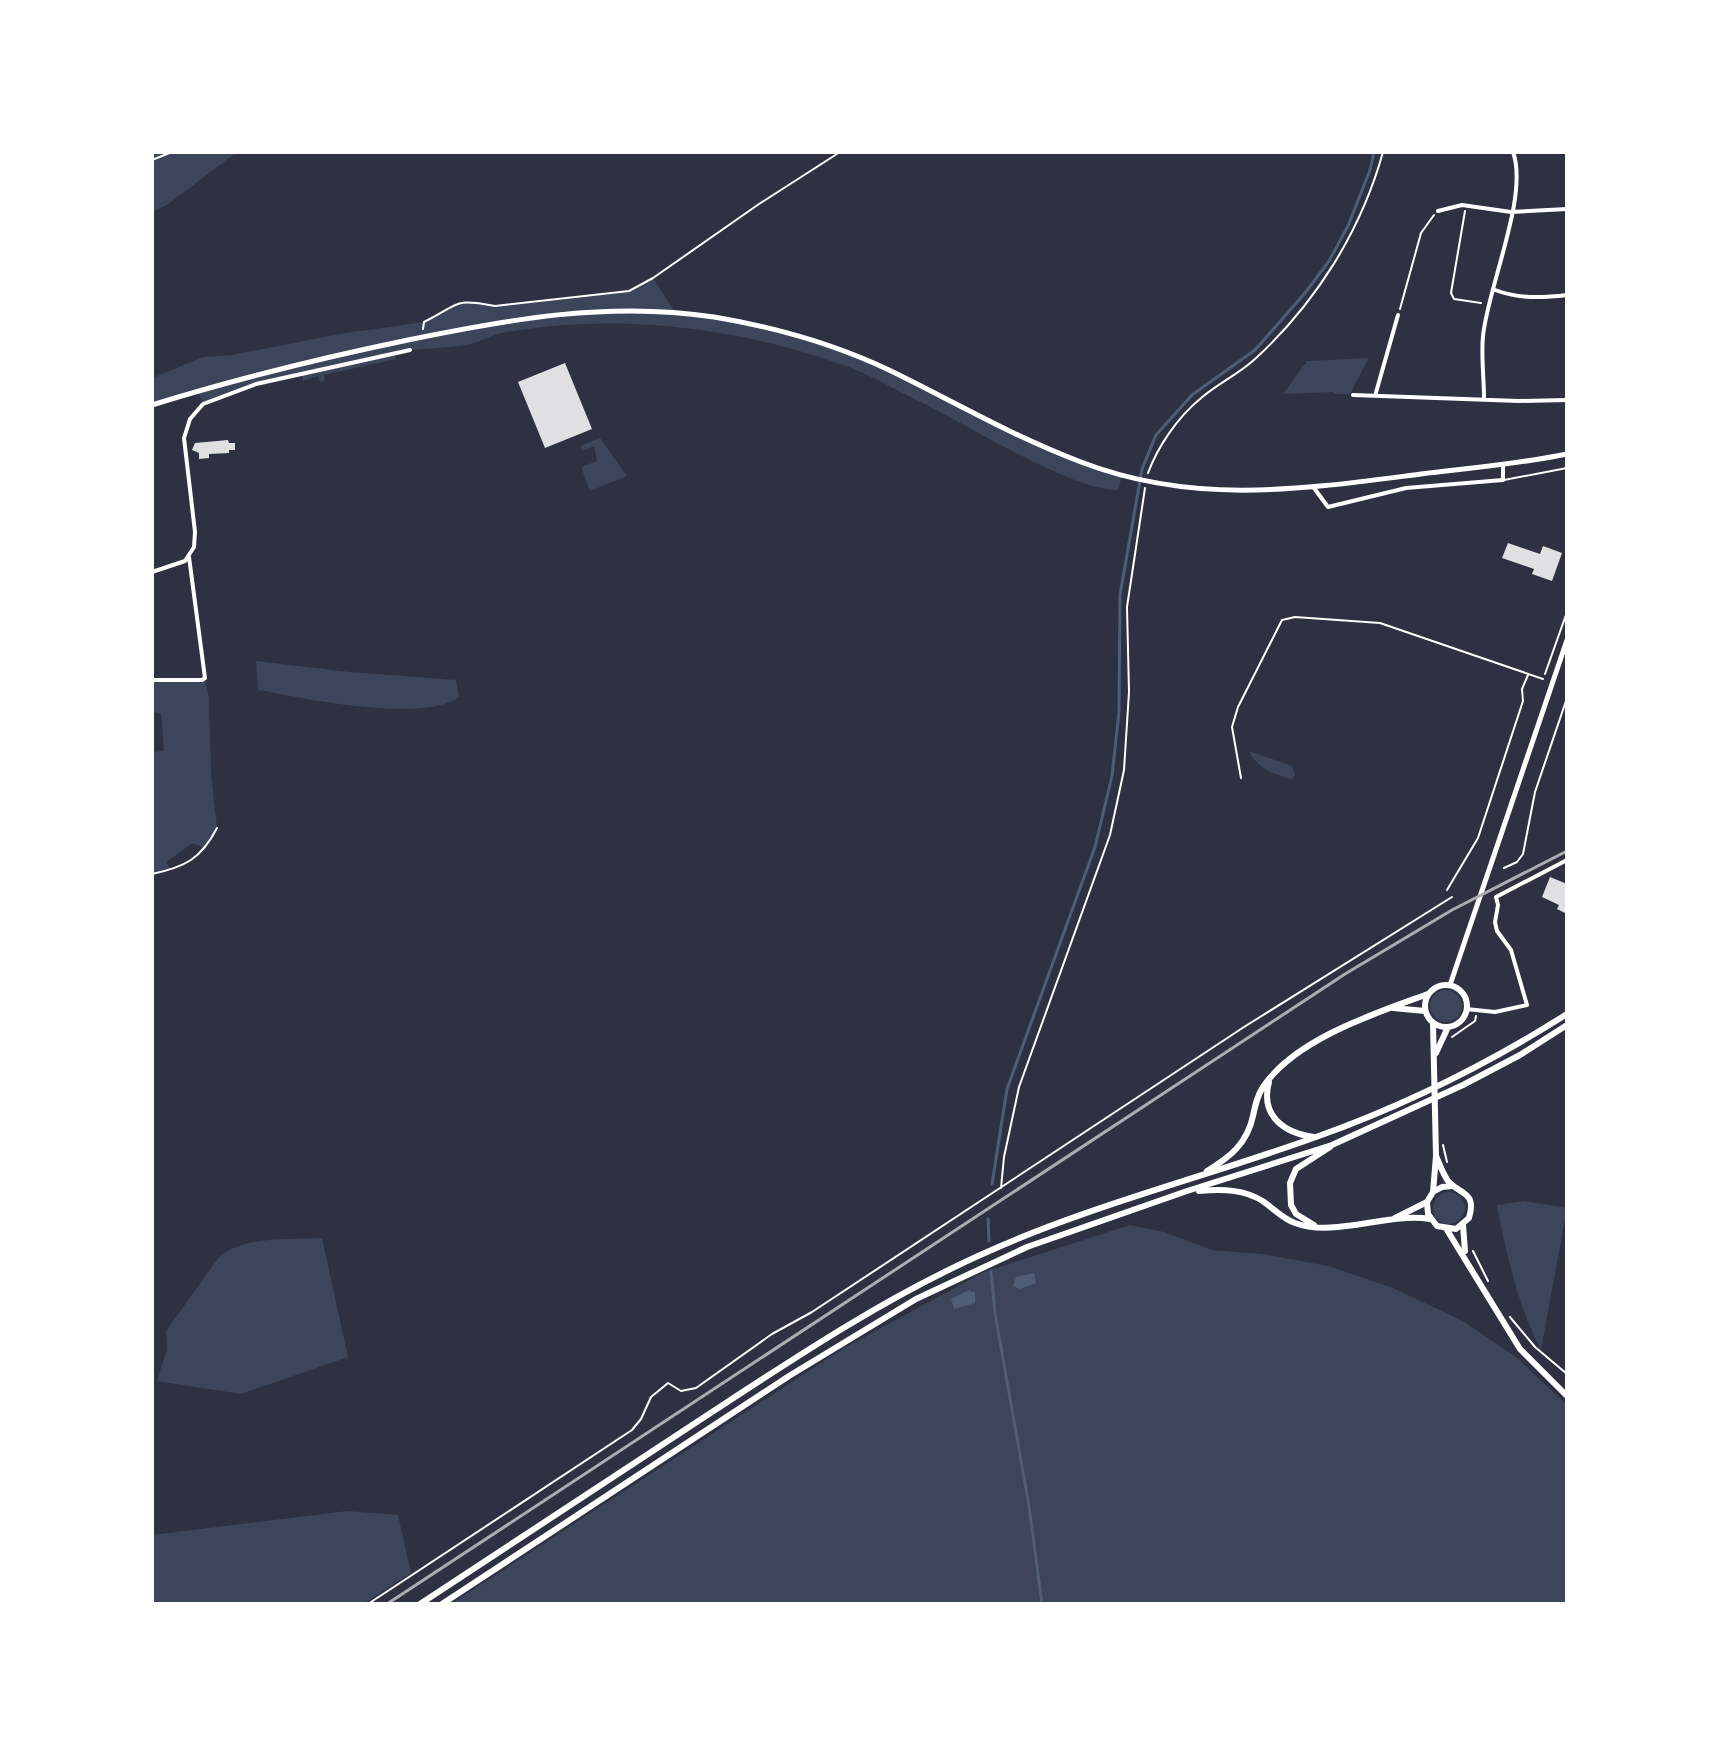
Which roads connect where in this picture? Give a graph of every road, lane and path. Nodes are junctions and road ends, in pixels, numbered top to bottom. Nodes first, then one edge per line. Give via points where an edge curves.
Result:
1 (172, 152) edge
2 (840, 152) edge
3 (1383, 152) edge
4 (1513, 152) edge
5 (152, 160) edge
6 (1467, 206) junction
7 (1567, 209) edge
8 (1438, 211) joint
9 (1511, 212) junction
10 (1494, 290) junction
11 (1567, 295) edge
12 (1489, 305) junction
13 (1398, 315) joint
14 (424, 322) dead end
15 (410, 350) dead end
16 (1353, 395) dead end
17 (1375, 396) junction
18 (1484, 398) junction
19 (1567, 400) edge
20 (152, 405) edge
21 (1567, 456) edge
22 (1503, 463) junction
23 (1567, 468) edge
24 (1503, 480) junction
25 (1314, 488) junction
26 (189, 557) junction
27 (152, 572) edge
28 (1567, 612) edge
29 (1567, 640) edge
30 (1528, 674) junction
31 (1543, 679) joint
32 (152, 680) edge
33 (1567, 698) edge
34 (1241, 778) dead end
35 (217, 828) dead end
36 (1567, 860) edge
37 (1504, 868) dead end
38 (152, 874) edge
39 (1447, 890) dead end
40 (1452, 897) dead end
41 (1450, 985) junction
42 (1428, 994) junction
43 (1386, 1009) junction
44 (1466, 1009) junction
45 (1425, 1011) junction
46 (1477, 1011) junction
47 (1567, 1014) edge
48 (1433, 1023) junction
49 (1567, 1025) edge
50 (1448, 1027) junction
51 (1449, 1039) dead end
52 (1436, 1053) junction
53 (1270, 1078) junction
54 (1317, 1137) junction
55 (1443, 1142) dead end
56 (1332, 1145) junction
57 (1436, 1156) junction
58 (1448, 1166) dead end
59 (1197, 1176) junction
60 (1452, 1186) junction
61 (1001, 1188) junction
62 (1187, 1191) junction
63 (1433, 1192) junction
64 (1427, 1202) junction
65 (1392, 1219) junction
66 (1430, 1219) junction
67 (1463, 1225) junction
68 (1316, 1226) junction
69 (1447, 1230) junction
70 (1472, 1250) dead end
71 (1465, 1255) junction
72 (1490, 1286) dead end
73 (1510, 1317) dead end
74 (1567, 1374) edge
75 (1567, 1396) edge
76 (368, 1604) edge
77 (420, 1604) edge
78 (442, 1604) edge

1 - 5 path
2 - 14 path via 629,291 495,306 460,302
3 - 61 path via 1360,218 1331,271 1253,361 1200,399 1177,423 1148,471 1127,607 1124,770 1110,835 1019,1087
4 - 9 street via 1517,170
6 - 8 street
6 - 9 street
6 - 12 path via 1451,293 1454,299
7 - 9 street
8 - 13 path via 1421,233
9 - 10 street
10 - 11 street via 1537,298
10 - 12 street
12 - 18 street via 1483,336
13 - 17 street
15 - 26 street via 256,384 217,397 194,412 184,438 195,532
16 - 17 street
17 - 18 street
18 - 19 street
20 - 25 street via 230,380 465,328 556,313 640,310 751,324 843,351 1044,448 1125,477 1232,492
21 - 22 street
22 - 24 street
22 - 25 street
23 - 24 lane
24 - 25 street via 1406,488 1328,507
26 - 27 street
26 - 32 street via 205,678
28 - 31 path
29 - 41 street
30 - 31 lane
30 - 34 lane via 1380,623 1282,620 1232,727
30 - 39 lane via 1478,838
33 - 37 path via 1535,792 1523,854
35 - 38 path via 195,859
36 - 46 street via 1496,897 1497,931 1511,950 1527,1005
40 - 61 path
41 - 42 main road
41 - 44 main road via 1463,994
42 - 43 main road
42 - 45 main road
43 - 45 main road
43 - 53 main road via 1325,1037
44 - 46 street
44 - 50 main road
45 - 48 main road
46 - 51 path via 1475,1021
47 - 54 main road via 1476,1067
48 - 50 main road
48 - 52 main road
49 - 56 main road via 1463,1085
50 - 52 main road
52 - 57 main road
53 - 54 main road via 1269,1112 1286,1130
53 - 59 main road via 1243,1141 1232,1155
54 - 59 main road
55 - 58 path
56 - 62 main road
56 - 68 main road via 1296,1169 1290,1183 1296,1214
57 - 60 main road
57 - 63 main road
59 - 77 main road via 1075,1216 908,1290
60 - 63 main road
60 - 67 main road via 1470,1200
61 - 76 path via 696,1388 681,1391 668,1383 651,1397 632,1430
62 - 68 main road via 1252,1195 1296,1224
62 - 78 main road via 1027,1247 910,1303 835,1346
63 - 64 main road
64 - 65 main road
64 - 66 main road
65 - 66 main road
65 - 68 main road
66 - 69 main road
67 - 69 main road
67 - 71 main road
69 - 71 main road
70 - 72 path
71 - 75 main road via 1520,1349
73 - 74 path

